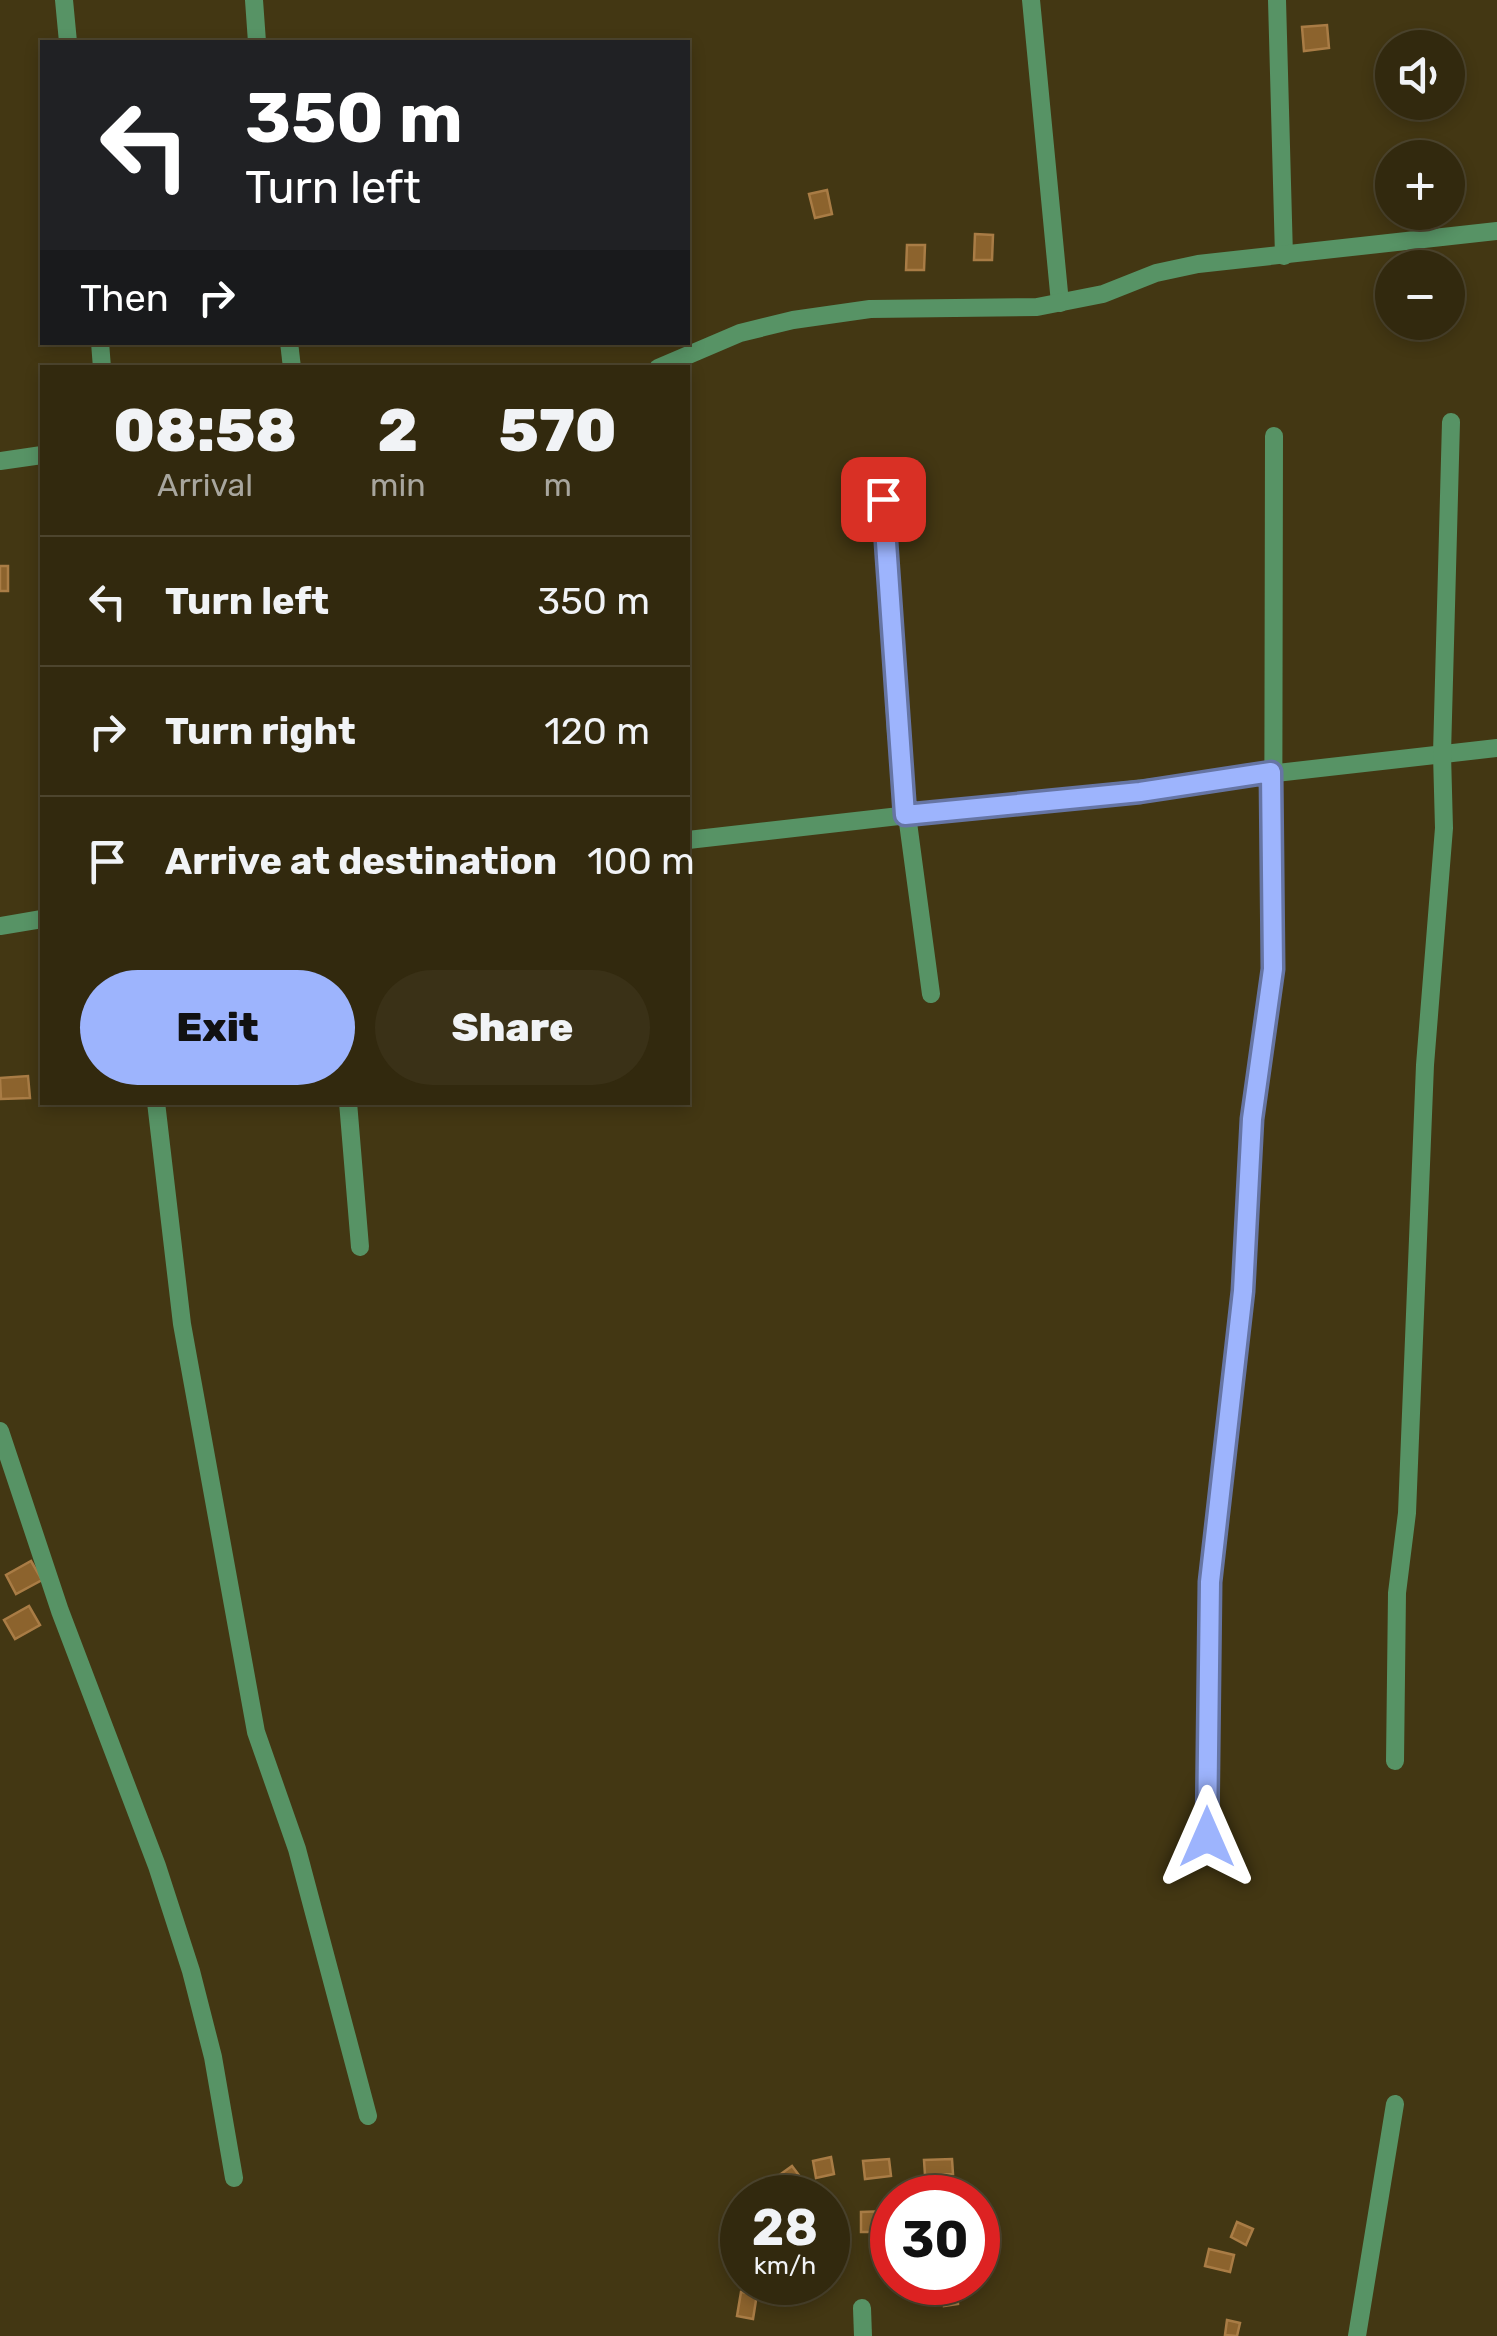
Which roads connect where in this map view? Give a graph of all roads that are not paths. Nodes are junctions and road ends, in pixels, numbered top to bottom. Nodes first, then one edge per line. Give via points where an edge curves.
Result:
1 (64, 0) edge
2 (254, 0) edge
3 (1032, 0) edge
4 (1277, 0) edge
5 (68, 40) edge
6 (257, 40) edge
7 (1497, 232) edge
8 (1284, 256) junction
9 (1060, 303) junction
10 (665, 365) edge
11 (1451, 422) dead end
12 (1274, 436) dead end
13 (40, 455) edge
14 (0, 461) edge
15 (883, 499) dead end
16 (1497, 748) edge
17 (1442, 754) junction
18 (1271, 772) junction
19 (905, 815) junction
20 (690, 840) edge
21 (40, 920) edge
22 (0, 926) edge
23 (931, 994) dead end
24 (156, 1105) edge
25 (348, 1105) edge
26 (360, 1247) dead end
27 (0, 1431) edge
28 (1395, 1761) dead end
29 (1207, 1837) dead end
30 (1396, 2104) dead end
31 (368, 2116) dead end
32 (234, 2178) dead end
33 (862, 2308) dead end
34 (864, 2336) edge
35 (1356, 2336) edge

1 - 5 street
2 - 6 street
3 - 9 street
4 - 8 street
7 - 8 street
8 - 9 street via 1198,264
9 - 10 street via 870,310 793,320 740,333
11 - 17 street
12 - 18 street
13 - 14 street
15 - 19 street
16 - 17 street
17 - 18 street
17 - 28 street via 1444,828 1426,1065 1407,1513 1397,1593
18 - 19 street
18 - 29 street via 1273,969 1252,1119 1243,1291 1210,1582
19 - 20 street
19 - 23 street
21 - 22 street
24 - 31 street via 182,1324 256,1732 296,1849
25 - 26 street
27 - 32 street via 192,1971
30 - 35 street
33 - 34 street

